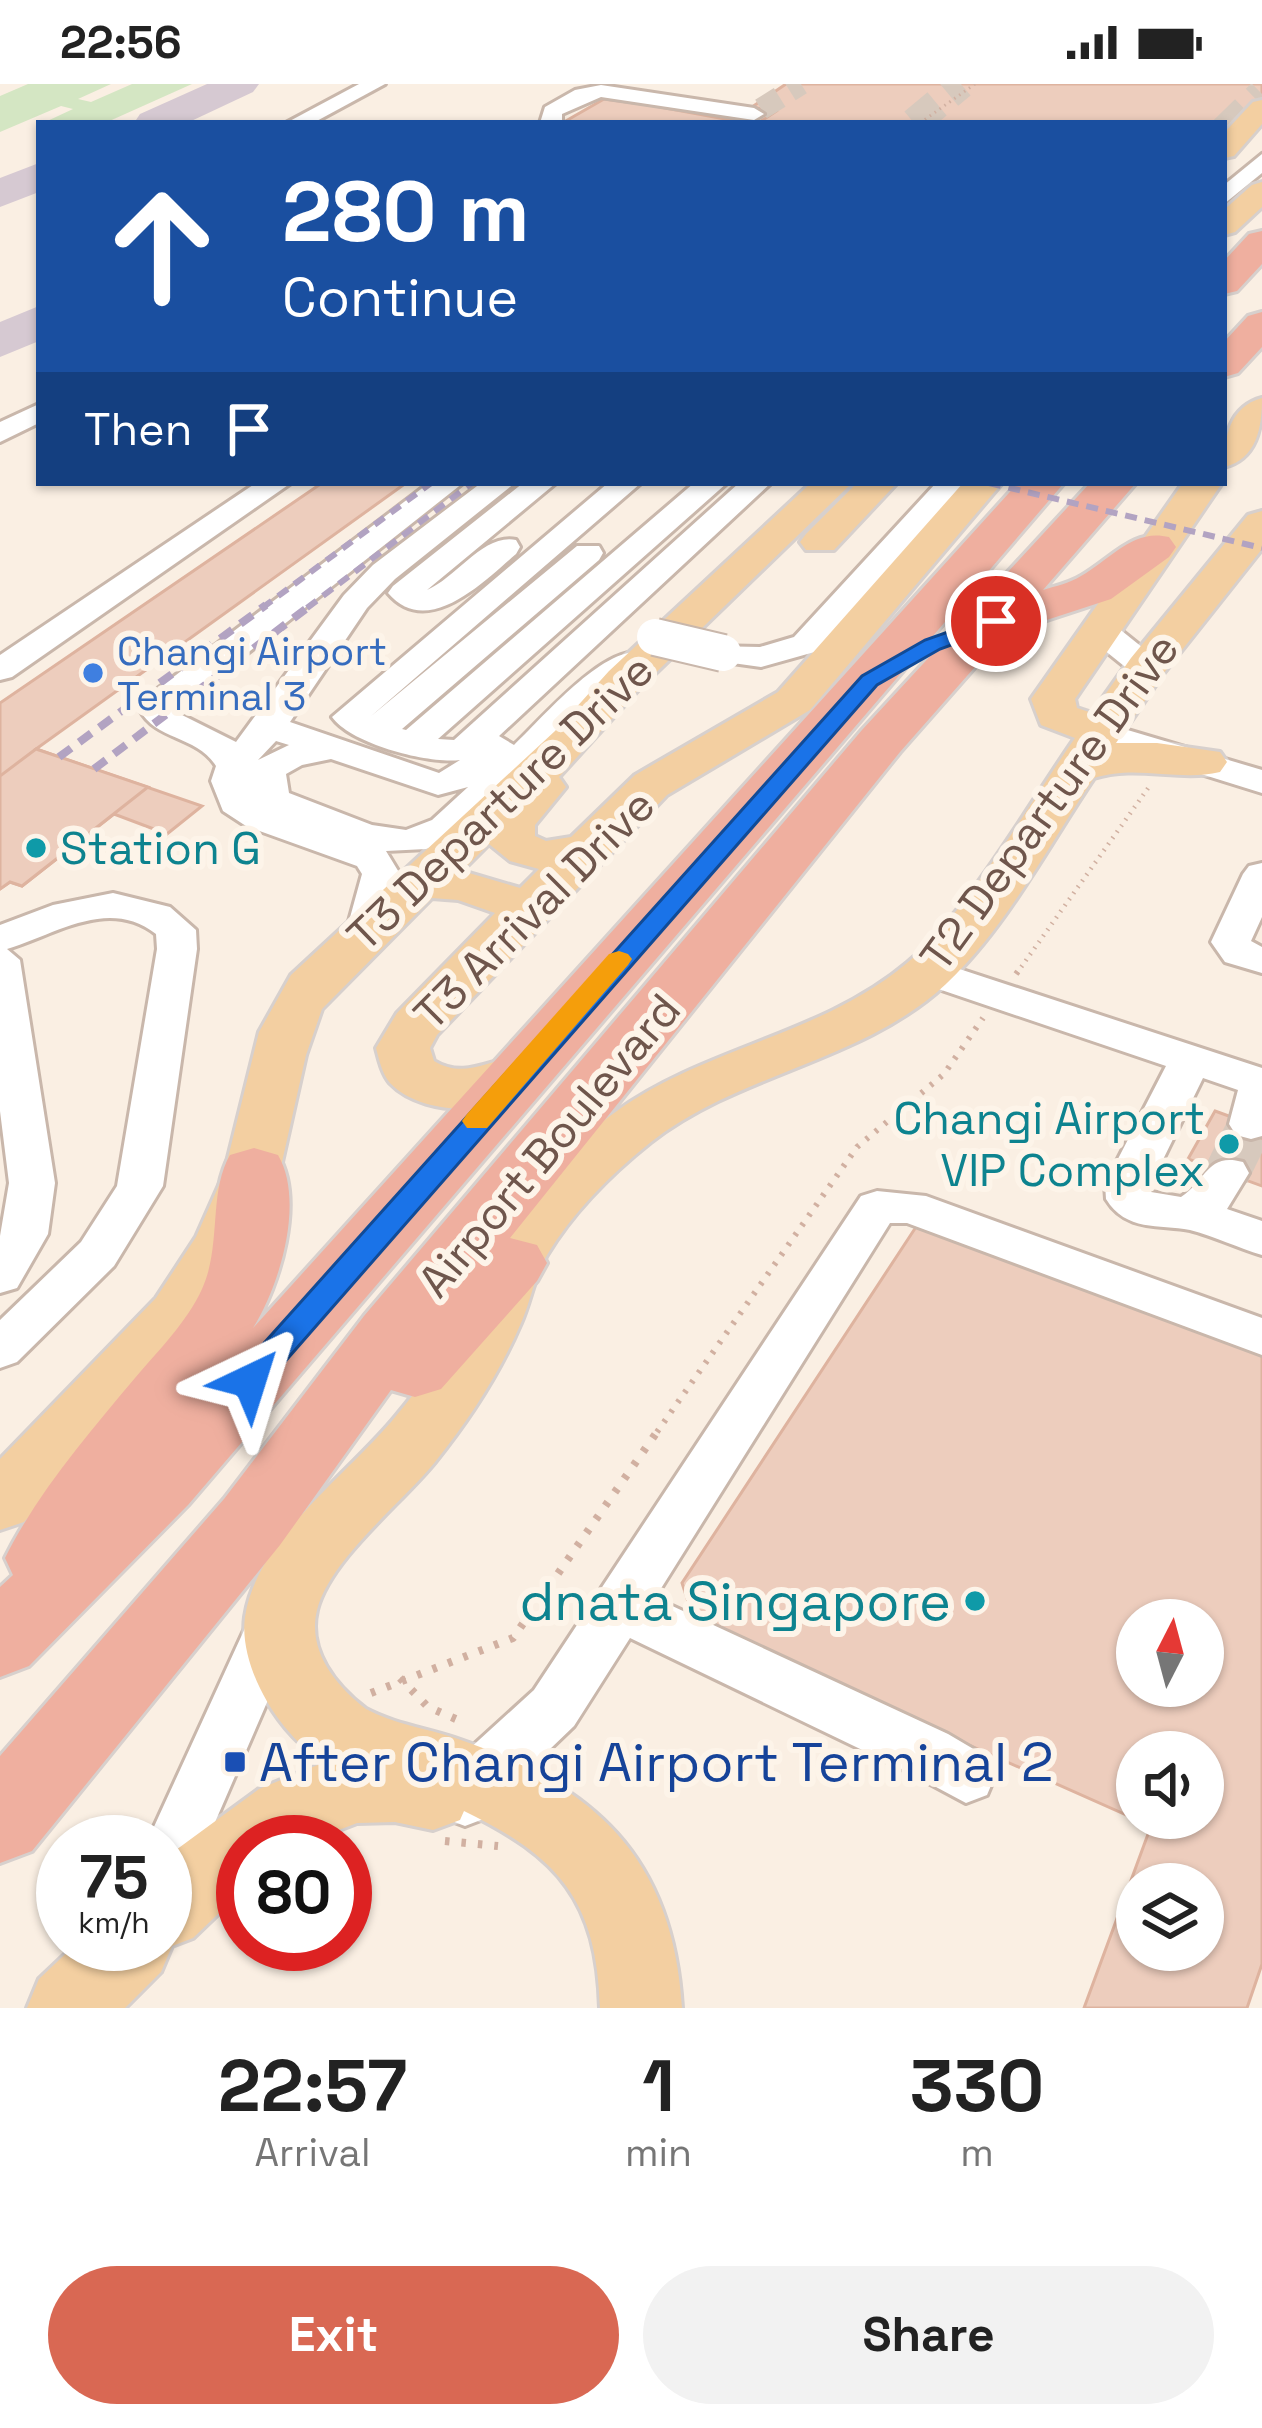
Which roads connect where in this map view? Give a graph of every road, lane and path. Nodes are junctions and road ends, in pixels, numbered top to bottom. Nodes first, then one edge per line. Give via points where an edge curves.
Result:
1 (375, 84) edge
2 (975, 84) edge
3 (1262, 108) edge
4 (752, 115) tunnel mouth
5 (303, 120) edge
6 (551, 120) edge
7 (924, 120) edge
8 (1227, 146) edge
9 (1262, 161) edge
10 (1262, 191) edge
11 (1227, 194) edge
12 (1227, 223) edge
13 (1262, 242) edge
14 (1227, 280) edge
15 (1262, 324) edge
16 (1227, 362) edge
17 (1262, 409) edge
18 (36, 414) edge
19 (0, 434) edge
20 (1227, 455) edge
21 (1227, 459) edge
22 (1262, 461) edge
23 (273, 486) edge
24 (444, 486) edge
25 (496, 486) edge
26 (538, 486) edge
27 (580, 486) edge
28 (622, 486) edge
29 (666, 486) edge
30 (709, 486) edge
31 (753, 486) edge
32 (787, 486) edge
33 (830, 486) edge
34 (875, 486) edge
35 (923, 486) edge
36 (949, 486) edge
37 (979, 486) edge
38 (1039, 486) edge
39 (1111, 486) edge
40 (1201, 486) edge
41 (410, 512) junction
42 (1262, 523) edge
43 (1153, 547) junction
44 (356, 602) junction
45 (664, 626) junction
46 (1100, 630) junction
47 (728, 648) junction
48 (1146, 667) junction
49 (0, 670) edge
50 (869, 680) junction
51 (269, 728) junction
52 (379, 731) junction
53 (414, 742) junction
54 (566, 745) junction
55 (1092, 750) junction
56 (337, 751) junction
57 (234, 766) junction
58 (1184, 768) junction
59 (1262, 782) edge
60 (586, 848) junction
61 (1262, 874) edge
62 (412, 888) junction
63 (521, 914) junction
64 (366, 932) junction
65 (0, 938) edge
66 (1027, 959) dead end
67 (1262, 959) edge
68 (0, 960) edge
69 (940, 962) junction
70 (987, 1012) dead end
71 (1128, 1026) junction
72 (6, 1053) edge
73 (1262, 1057) edge
74 (1191, 1059) junction
75 (519, 1072) junction
76 (1259, 1093) edge
77 (254, 1172) junction
78 (1227, 1173) tunnel mouth
79 (1186, 1212) junction
80 (1262, 1238) edge
81 (512, 1263) junction
82 (0, 1276) edge
83 (1262, 1336) edge
84 (0, 1349) edge
85 (0, 1503) edge
86 (252, 1522) junction
87 (282, 1605) junction
88 (622, 1608) junction
89 (0, 1624) edge
90 (0, 1641) edge
91 (321, 1720) junction
92 (966, 1776) dead end
93 (469, 1792) junction
94 (189, 1815) edge
95 (0, 1822) edge
96 (192, 1888) edge
97 (605, 2008) edge
98 (641, 2008) edge

1 - 5 lane
2 - 7 path
3 - 8 main road
4 - 6 lane via 601,91 565,103
9 - 11 lane
10 - 12 main road
13 - 14 highway
15 - 16 highway
17 - 20 main road
18 - 19 lane
21 - 22 main road
23 - 49 lane
24 - 41 lane
25 - 44 lane
26 - 27 lane via 408,588 407,597 440,599
28 - 52 lane via 353,710 357,724
29 - 52 lane
30 - 53 lane
31 - 53 lane via 466,746 455,752
32 - 45 lane
33 - 45 main road, T3 Departure Drive
34 - 54 main road via 760,603
35 - 47 lane via 787,637
36 - 47 lane via 806,644 761,658
37 - 60 main road, T3 Arrival Drive via 794,701 652,785
38 - 50 highway, Airport Boulevard
39 - 86 highway, Airport Boulevard via 881,741 419,1301
40 - 43 main road
41 - 44 lane
41 - 57 lane via 157,710 218,743
42 - 48 main road, T2 Departure Drive
43 - 46 main road
43 - 50 highway via 1094,589 932,644
44 - 51 lane
45 - 47 lane, bridge
45 - 54 main road, T3 Departure Drive
45 - 56 lane via 604,655 451,782 428,782
45 - 56 lane via 426,839 381,838 276,801 266,779 279,761
46 - 48 lane
46 - 55 main road via 1052,704
48 - 55 main road, T2 Departure Drive
50 - 75 highway, Airport Boulevard
51 - 56 lane
51 - 57 lane
52 - 53 lane
54 - 60 main road via 541,793 508,831 516,845 540,854
54 - 62 main road, T3 Departure Drive
55 - 58 main road via 1151,754
55 - 69 main road, T2 Departure Drive
57 - 64 lane via 236,803 378,866
58 - 59 lane
58 - 66 path via 1153,782
60 - 63 main road, T3 Arrival Drive
61 - 67 lane via 1231,942
62 - 63 main road via 456,882 514,903
62 - 64 main road, T3 Departure Drive
63 - 75 main road, T3 Arrival Drive via 416,1025 402,1055 420,1078 464,1092
64 - 77 main road, T3 Departure Drive via 293,1010
65 - 84 lane via 101,904 121,905 161,916 176,930 177,949 140,1186 128,1216
68 - 72 lane
69 - 71 lane
69 - 81 main road, T2 Departure Drive via 874,1016 642,1120 575,1178
70 - 91 path via 928,1093 857,1147 513,1638 400,1678
71 - 73 lane
71 - 74 lane
72 - 82 lane via 32,1211
74 - 76 lane
74 - 79 lane via 1128,1188 1138,1207
75 - 90 highway, Airport Boulevard via 160,1484
77 - 85 main road via 178,1314
77 - 89 highway via 251,1248 234,1299
78 - 79 lane via 1209,1199
79 - 80 lane
81 - 86 highway via 369,1418
81 - 87 main road, T2 Departure Drive via 488,1328 417,1438 311,1558
83 - 88 lane via 910,1207 877,1207
86 - 95 highway, Airport Boulevard
87 - 91 main road via 286,1660
87 - 94 lane
88 - 92 lane
88 - 93 lane via 554,1708
91 - 93 main road
93 - 96 main road via 382,1784 338,1792 256,1832
93 - 97 main road via 578,1894 602,1951
93 - 98 main road via 522,1801 561,1827 609,1879 637,1943

